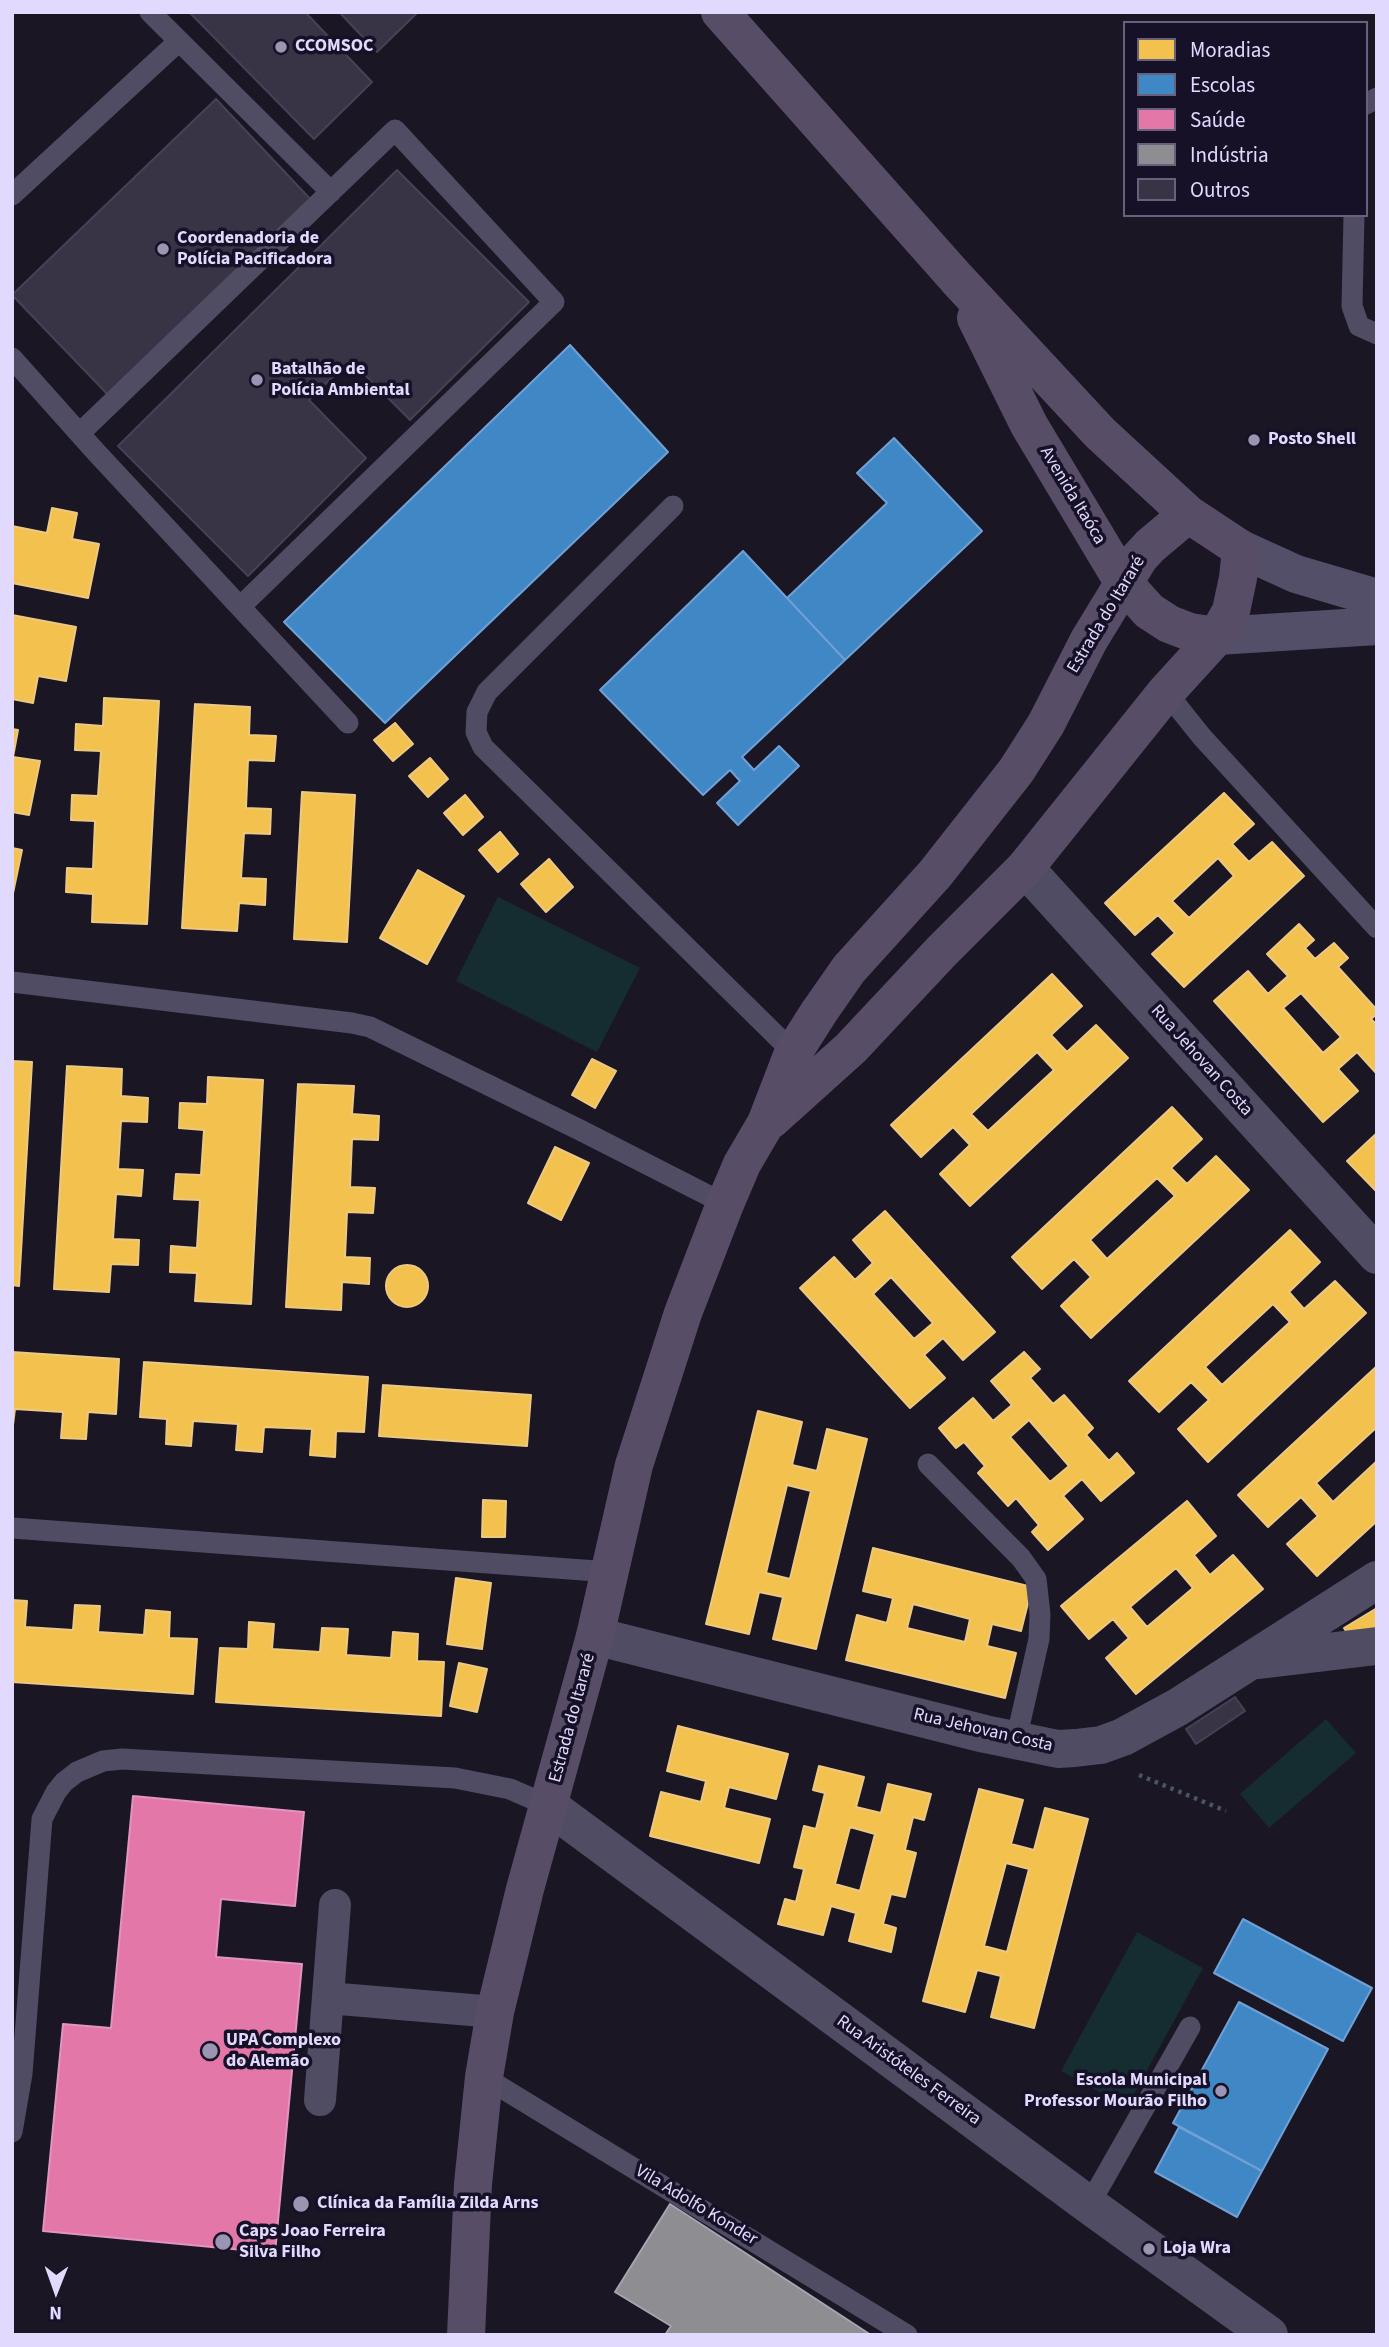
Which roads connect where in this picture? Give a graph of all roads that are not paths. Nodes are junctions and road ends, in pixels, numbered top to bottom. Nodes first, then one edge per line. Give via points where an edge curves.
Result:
1 (150, 12) edge
2 (719, 12) edge
3 (179, 41) junction
4 (331, 191) junction
5 (12, 195) edge
6 (1354, 217) edge
7 (957, 279) junction
8 (1377, 334) edge
9 (12, 358) edge
10 (79, 433) junction
11 (673, 506) dead end
12 (1188, 514) junction
13 (1241, 550) junction
14 (1123, 582) junction
15 (1377, 598) edge
16 (240, 607) junction
17 (1377, 626) edge
18 (1217, 636) junction
19 (1166, 692) junction
20 (348, 723) dead end
21 (1025, 868) junction
22 (1377, 928) edge
23 (12, 982) edge
24 (806, 1064) junction
25 (725, 1204) junction
26 (1377, 1255) edge
27 (928, 1464) dead end
28 (12, 1528) edge
29 (610, 1572) junction
30 (1377, 1580) edge
31 (595, 1636) junction
32 (1377, 1646) edge
33 (1250, 1661) junction
34 (1016, 1741) junction
35 (549, 1806) junction
36 (335, 1905) dead end
37 (328, 1998) junction
38 (495, 2012) junction
39 (1190, 2027) dead end
40 (484, 2077) junction
41 (320, 2101) dead end
42 (12, 2132) edge
43 (1089, 2205) junction
44 (466, 2335) edge
45 (907, 2335) edge
46 (1269, 2335) edge

1 - 3 lane
2 - 7 main road, Avenida Itaóca
3 - 4 lane
3 - 5 lane
4 - 10 lane
4 - 16 lane via 395,130 554,302
6 - 8 lane via 1352,306 1359,326
7 - 12 main road, Avenida Itaóca via 1100,433
7 - 14 main road, Avenida Itaóca via 1029,425
9 - 10 lane
10 - 16 lane
11 - 24 lane via 487,692 477,712 476,732 483,747
12 - 13 main road
12 - 14 main road, Estrada do Itararé via 1150,546
13 - 15 main road via 1296,574
13 - 18 main road, Estrada do Itararé via 1231,611
14 - 18 main road, Avenida Itaóca via 1149,611 1169,624
14 - 24 main road, Estrada do Itararé via 1016,771 935,874 849,969 819,1012
16 - 20 lane
17 - 18 main road, Avenida Itaóca
18 - 19 main road, Estrada do Itararé
19 - 21 main road, Estrada do Itararé
19 - 22 lane
21 - 24 main road, Estrada do Itararé via 851,1048
21 - 26 street, Rua Jehovan Costa
23 - 25 lane via 370,1027
24 - 25 main road, Estrada do Itararé via 742,1164
25 - 29 main road, Estrada do Itararé via 683,1313 634,1465
27 - 34 lane via 1036,1578 1039,1639
28 - 29 lane
29 - 31 main road, Estrada do Itararé
30 - 33 street, Rua Jehovan Costa
31 - 34 street, Rua Jehovan Costa
31 - 35 main road, Estrada do Itararé
32 - 33 street
33 - 34 street, Rua Jehovan Costa via 1178,1707 1101,1745 1058,1749
35 - 38 main road, Estrada do Itararé
35 - 42 lane via 510,1789 455,1777 122,1759 77,1772 56,1792 42,1819 22,2074
35 - 43 street, Rua Aristóteles Ferreira
36 - 37 street
37 - 38 street
37 - 41 street
38 - 40 main road, Estrada do Itararé
39 - 43 lane
40 - 44 main road, Estrada do Itararé via 473,2184
40 - 45 lane, Vila Adolfo Konder
43 - 46 street, Rua Aristóteles Ferreira

